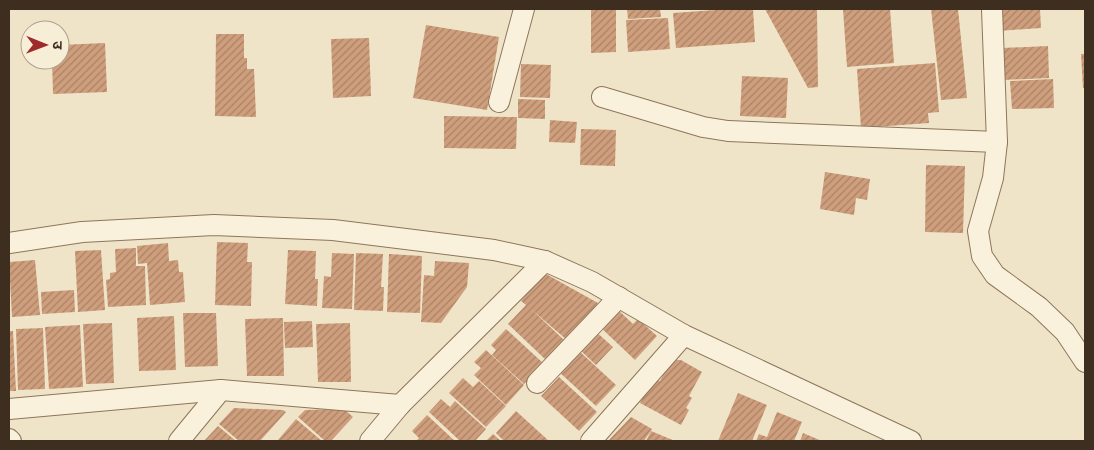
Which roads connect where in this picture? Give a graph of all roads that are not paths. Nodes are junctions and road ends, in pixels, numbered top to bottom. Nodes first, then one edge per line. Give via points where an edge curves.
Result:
1 (524, 9) edge
2 (992, 9) edge
3 (602, 97) dead end
4 (498, 102) dead end
5 (997, 142) junction
6 (9, 244) edge
7 (545, 261) junction
8 (619, 297) junction
9 (684, 335) junction
10 (1085, 362) edge
11 (537, 383) dead end
12 (221, 390) junction
13 (400, 405) junction
14 (9, 409) edge
15 (178, 441) edge
16 (370, 441) edge
17 (591, 441) edge
18 (911, 441) edge

1 - 4 street
2 - 5 street
3 - 5 street via 703,127 728,131
5 - 10 street via 993,178 978,231 982,256 995,275 1065,332
6 - 7 street via 82,232 214,225 333,230 494,250
7 - 8 street
7 - 13 street
8 - 9 street
8 - 11 street
9 - 17 street
9 - 18 street
12 - 13 street
12 - 14 street
12 - 15 street
13 - 16 street

